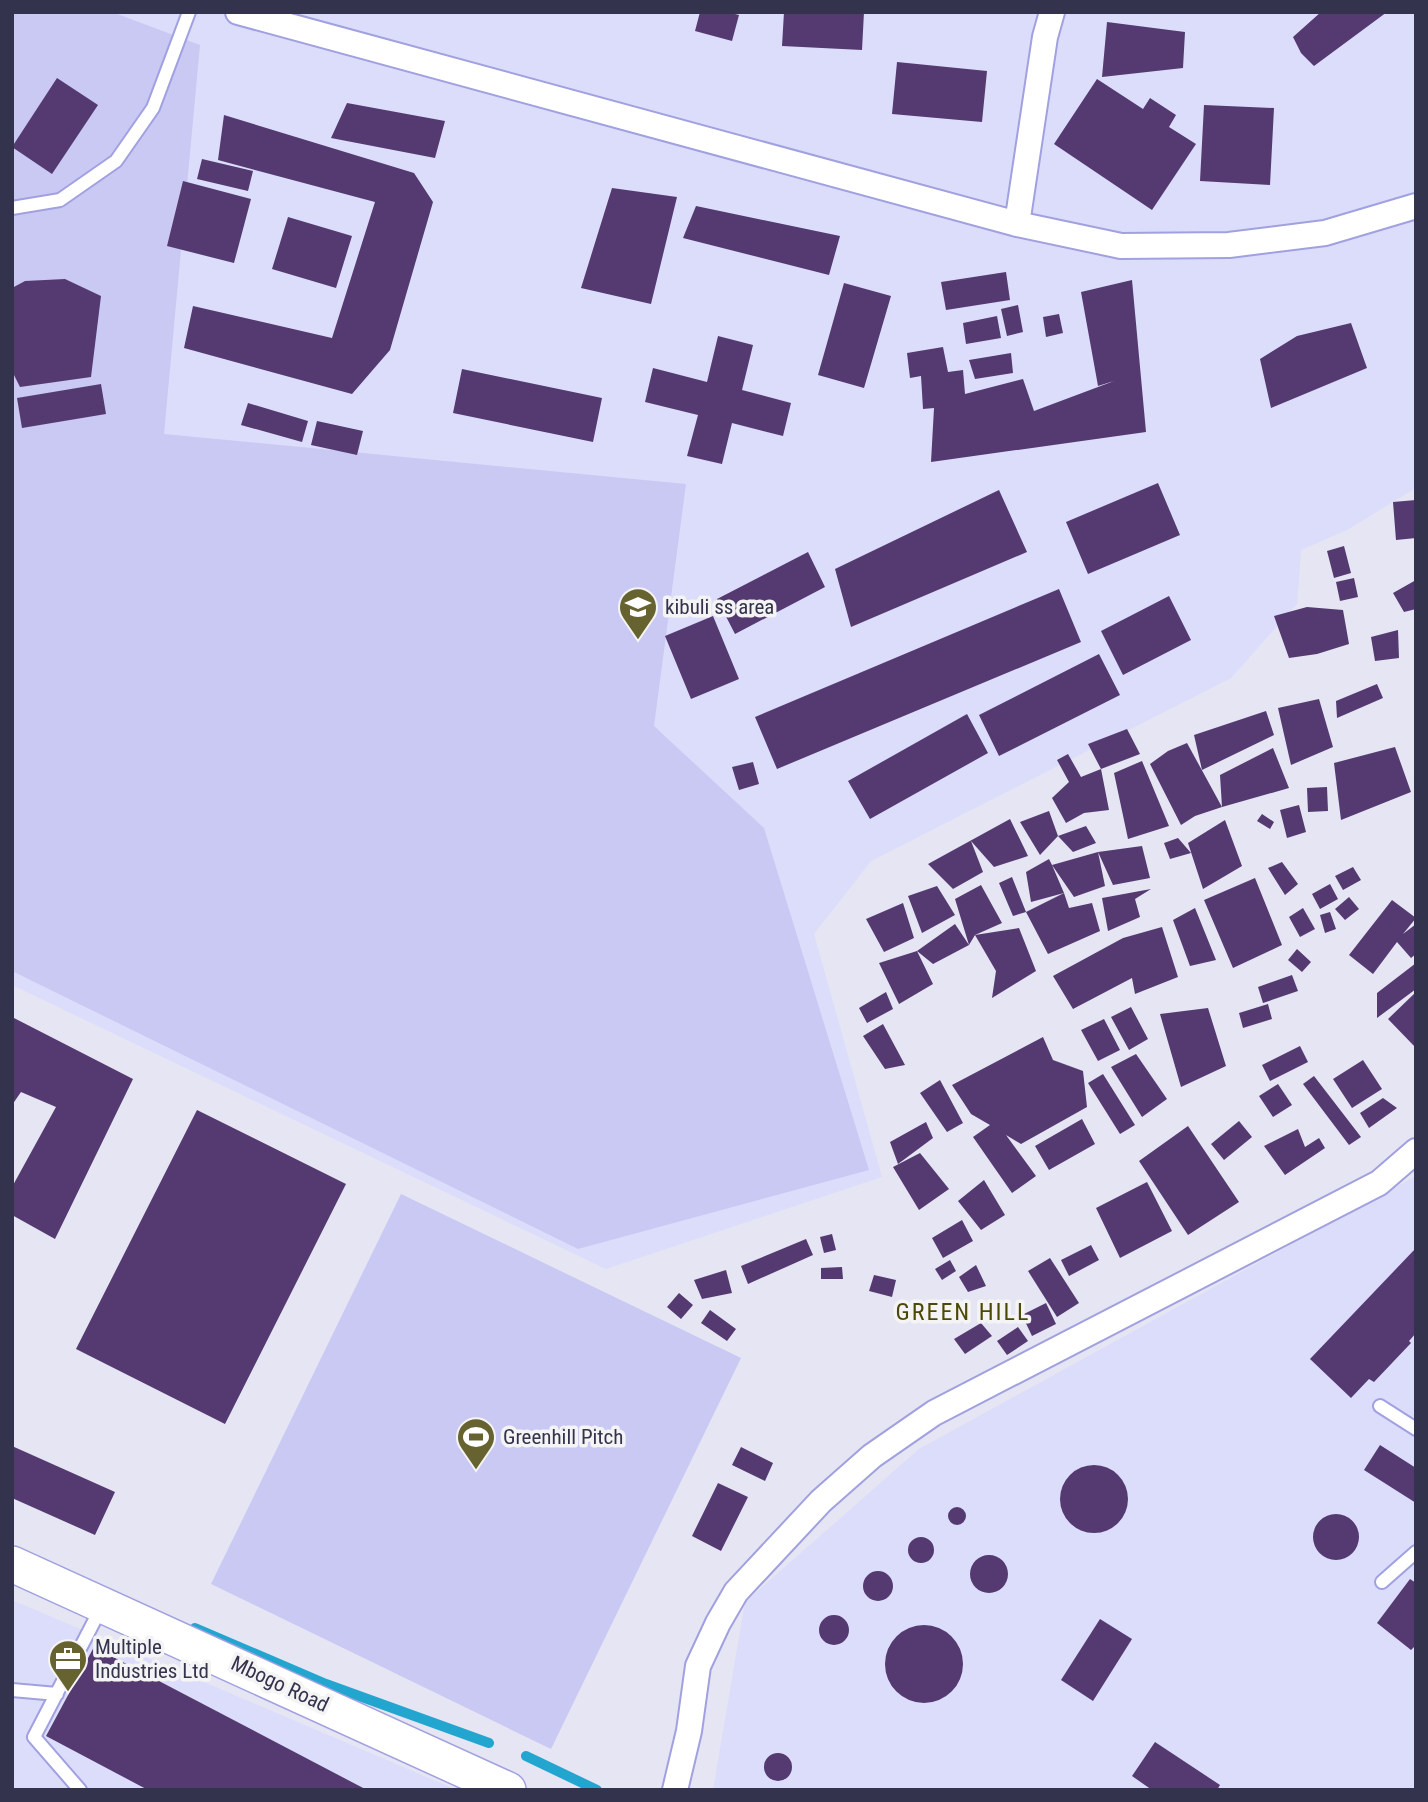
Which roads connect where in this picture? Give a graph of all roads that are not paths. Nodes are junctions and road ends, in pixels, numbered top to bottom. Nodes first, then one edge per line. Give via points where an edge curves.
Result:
1 (190, 12) edge
2 (238, 12) edge
3 (1052, 12) edge
4 (1416, 206) edge
5 (12, 208) edge
6 (1017, 224) junction
7 (1416, 1152) edge
8 (1380, 1406) dead end
9 (1416, 1429) edge
10 (1416, 1552) edge
11 (12, 1564) edge
12 (1382, 1582) dead end
13 (103, 1605) junction
14 (12, 1689) edge
15 (57, 1694) junction
16 (80, 1790) edge
17 (508, 1790) edge
18 (675, 1790) edge

1 - 5 lane via 153,108 116,161 60,200
2 - 6 street
3 - 6 street
4 - 6 street via 1325,233 1229,245 1121,246
7 - 18 street via 1379,1182 934,1413 872,1456 790,1531 730,1602 698,1666
8 - 9 lane
10 - 12 lane
11 - 13 street, Mbogo Road
13 - 15 lane
13 - 17 street, Mbogo Road
14 - 15 lane
15 - 16 lane via 34,1737

